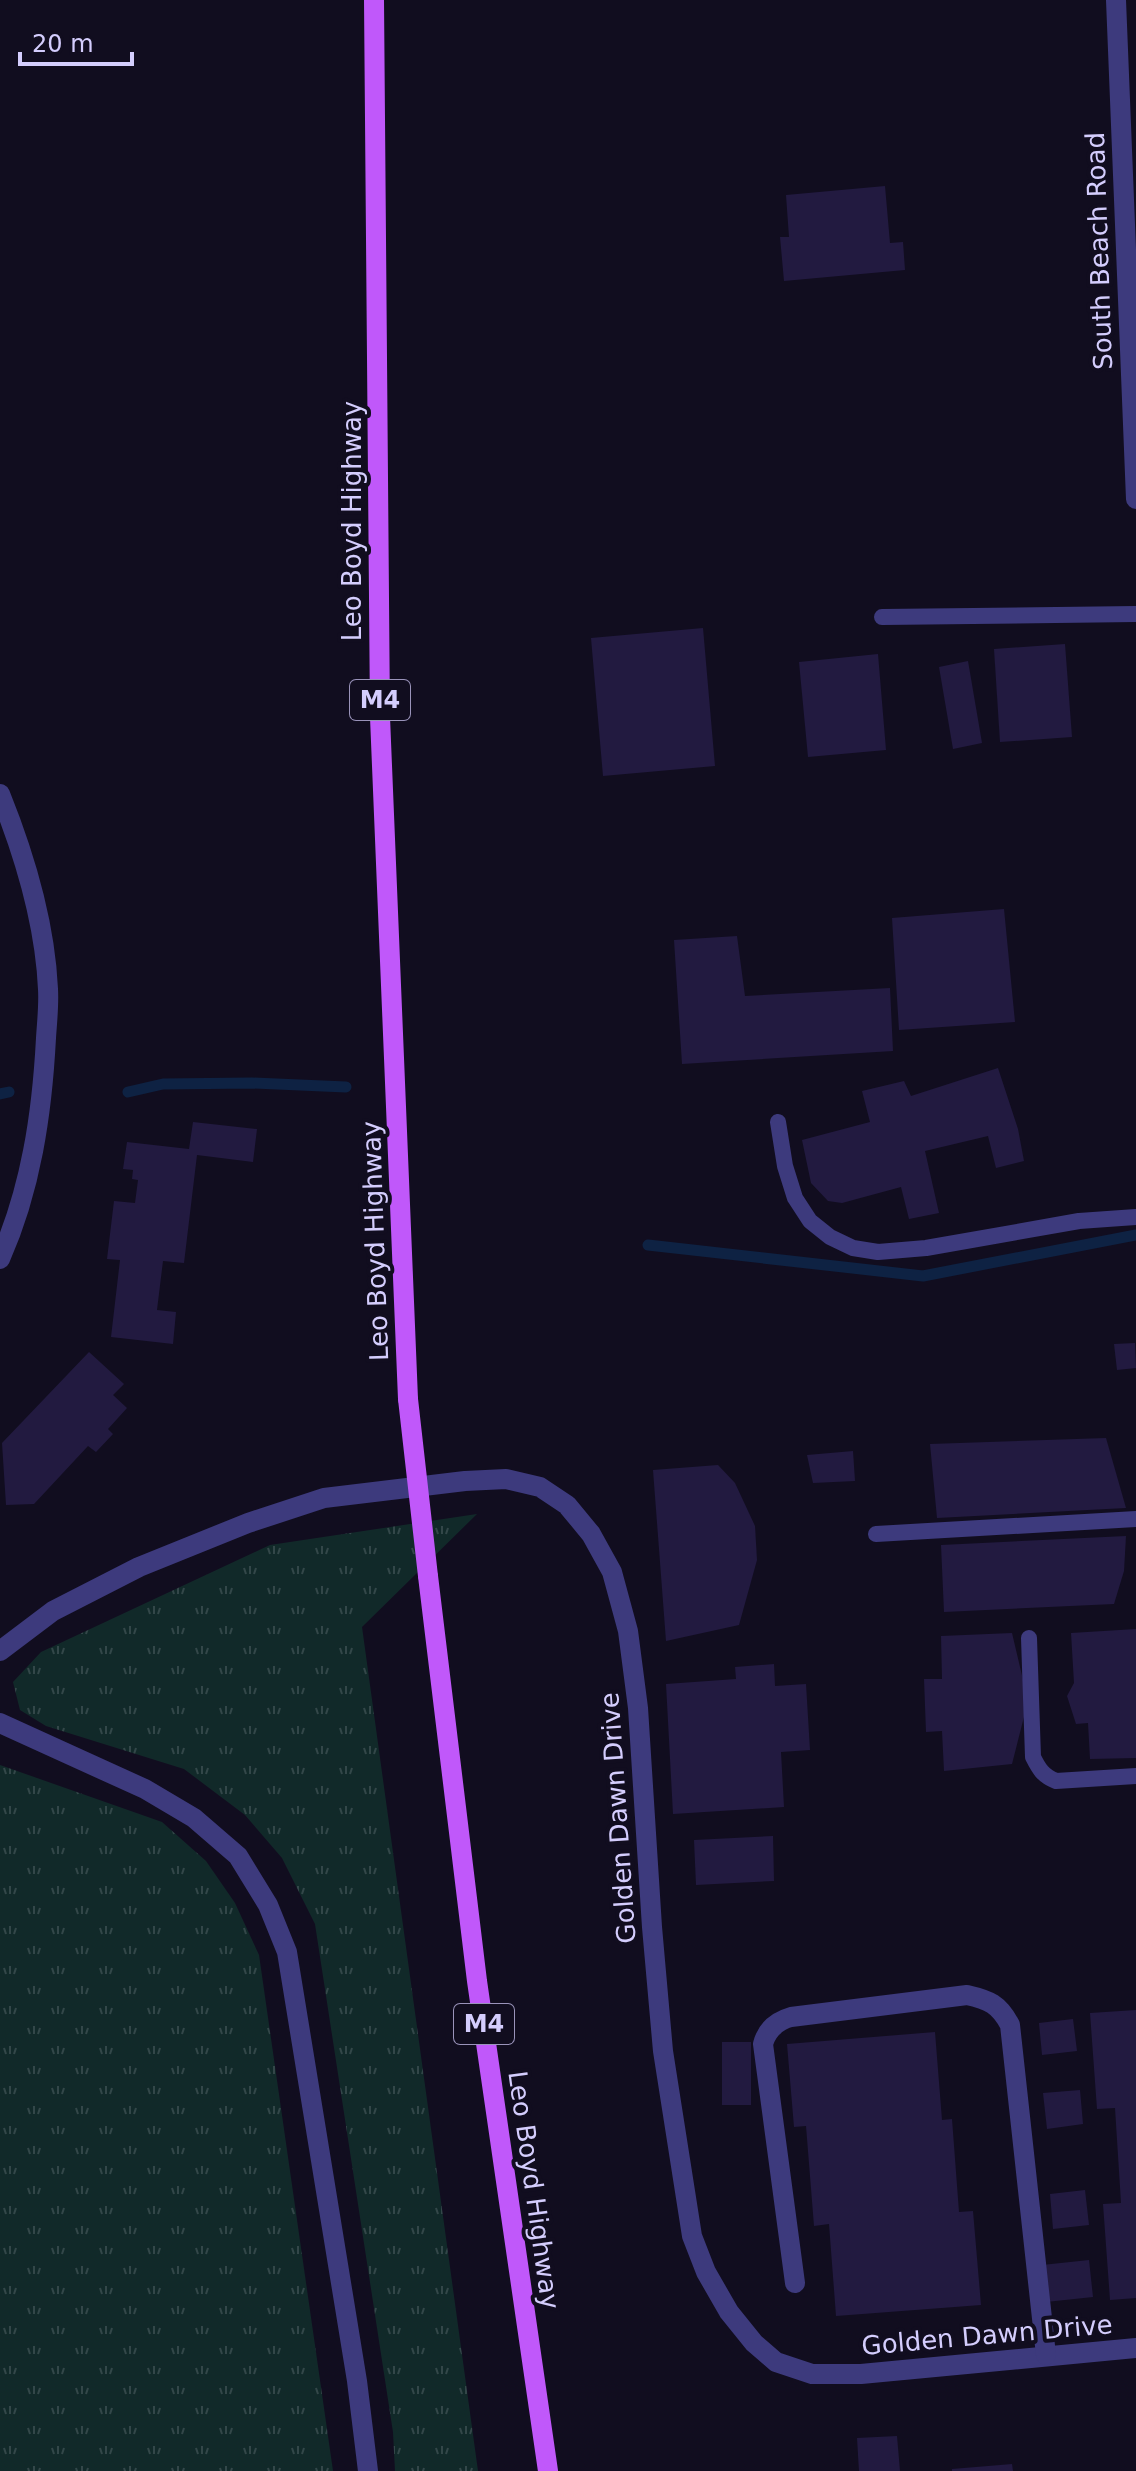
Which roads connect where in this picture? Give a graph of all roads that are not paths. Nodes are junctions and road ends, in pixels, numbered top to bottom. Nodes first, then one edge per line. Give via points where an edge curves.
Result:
1 (374, 0) edge
2 (1116, 0) edge
3 (1136, 499) edge
4 (1136, 614) edge
5 (882, 617) dead end
6 (0, 794) edge
7 (778, 1122) dead end
8 (1136, 1217) edge
9 (0, 1259) edge
10 (1136, 1519) edge
11 (876, 1534) dead end
12 (1029, 1638) dead end
13 (0, 1651) edge
14 (0, 1723) edge
15 (1136, 1776) edge
16 (795, 2283) dead end
17 (1136, 2348) edge
18 (1046, 2355) junction
19 (368, 2471) edge
20 (548, 2471) edge

1 - 20 main road, Leo Boyd Highway / M4, bridge via 380,717 408,1399 477,1981
2 - 3 street, South Beach Road
4 - 5 lane
6 - 9 street via 20,845 40,924 48,990 39,1123 28,1178
7 - 8 lane via 795,1198 810,1221 853,1248 926,1248 1079,1221
10 - 11 lane
12 - 15 lane via 1033,1757 1039,1770 1056,1781
13 - 18 street, Golden Dawn Drive via 53,1611 139,1567 324,1498 506,1479 540,1487 567,1505 612,1572 628,1631 663,2051 692,2236 706,2272 754,2343 776,2362 812,2374
14 - 19 street via 145,1789 194,1818 238,1856 268,1905 287,1952
16 - 18 street via 763,2044 767,2031 791,2017 967,1995 988,2000 1010,2025
17 - 18 street, Golden Dawn Drive

